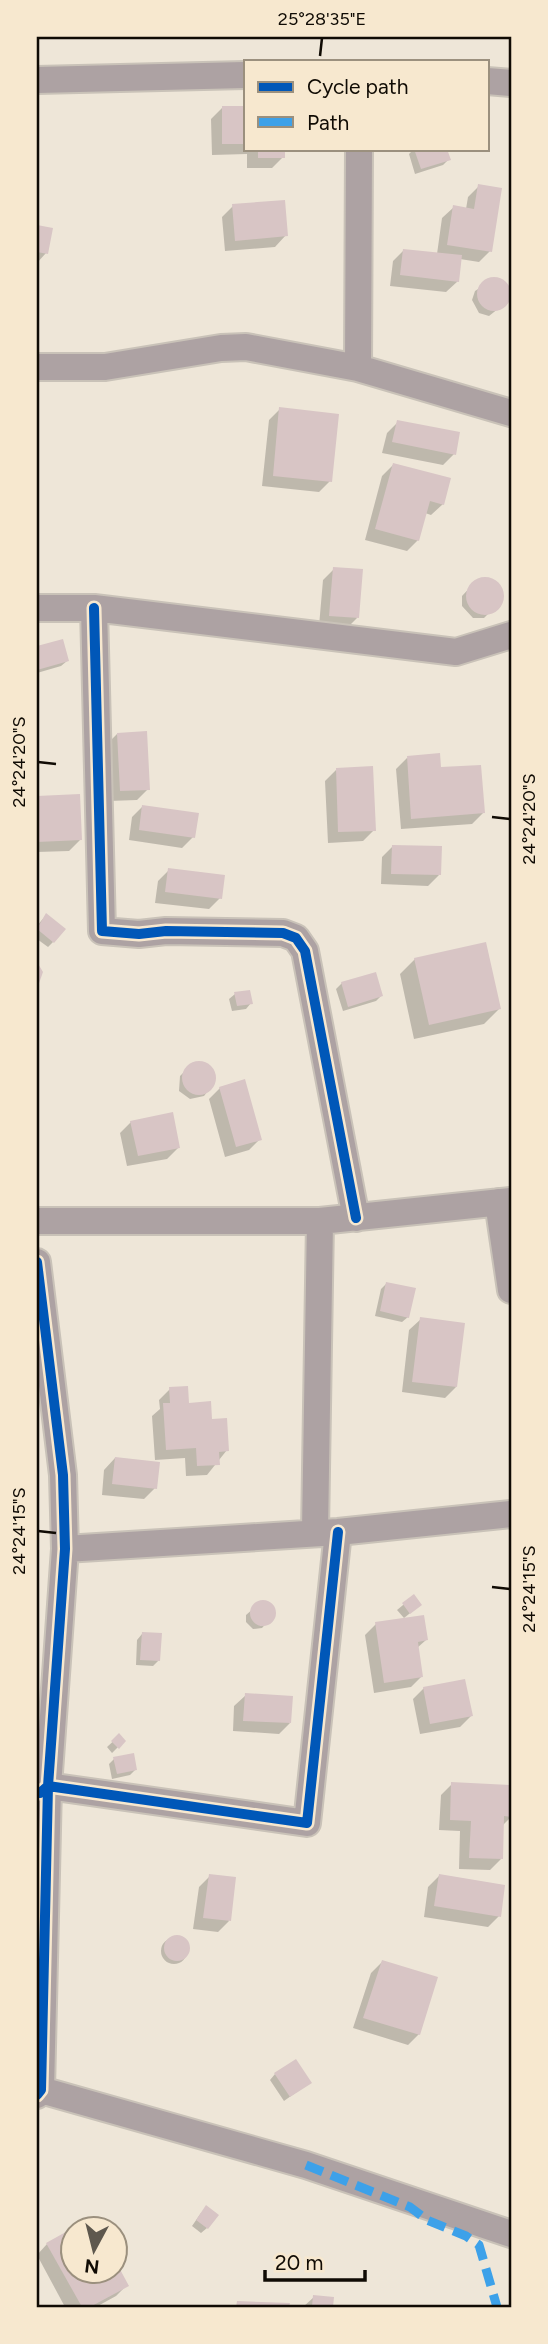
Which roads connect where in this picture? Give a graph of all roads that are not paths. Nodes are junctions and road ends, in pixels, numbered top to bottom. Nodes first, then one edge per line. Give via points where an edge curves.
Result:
1 (244, 75) edge
2 (37, 80) edge
3 (489, 81) edge
4 (511, 83) edge
5 (359, 150) edge
6 (37, 367) edge
7 (358, 368) junction
8 (511, 413) edge
9 (37, 608) edge
10 (94, 608) junction
11 (511, 635) edge
12 (504, 1201) edge
13 (356, 1218) junction
14 (320, 1221) junction
15 (37, 1222) edge
16 (37, 1262) edge
17 (511, 1290) edge
18 (511, 1514) edge
19 (326, 1532) junction
20 (65, 1549) junction
21 (42, 1791) edge
22 (39, 2093) edge
23 (511, 2234) edge

1 - 2 street
3 - 4 street
5 - 7 street
6 - 7 street via 105,367 246,347
7 - 8 street
9 - 10 street
10 - 11 street via 456,652
10 - 13 street via 103,931 283,933 296,938 304,951
12 - 13 street
12 - 17 street
13 - 14 street
14 - 15 street
14 - 19 street
16 - 20 street via 63,1475
18 - 19 street
19 - 20 street
19 - 21 street via 307,1823
20 - 21 street
21 - 22 street
22 - 23 street via 306,2165

